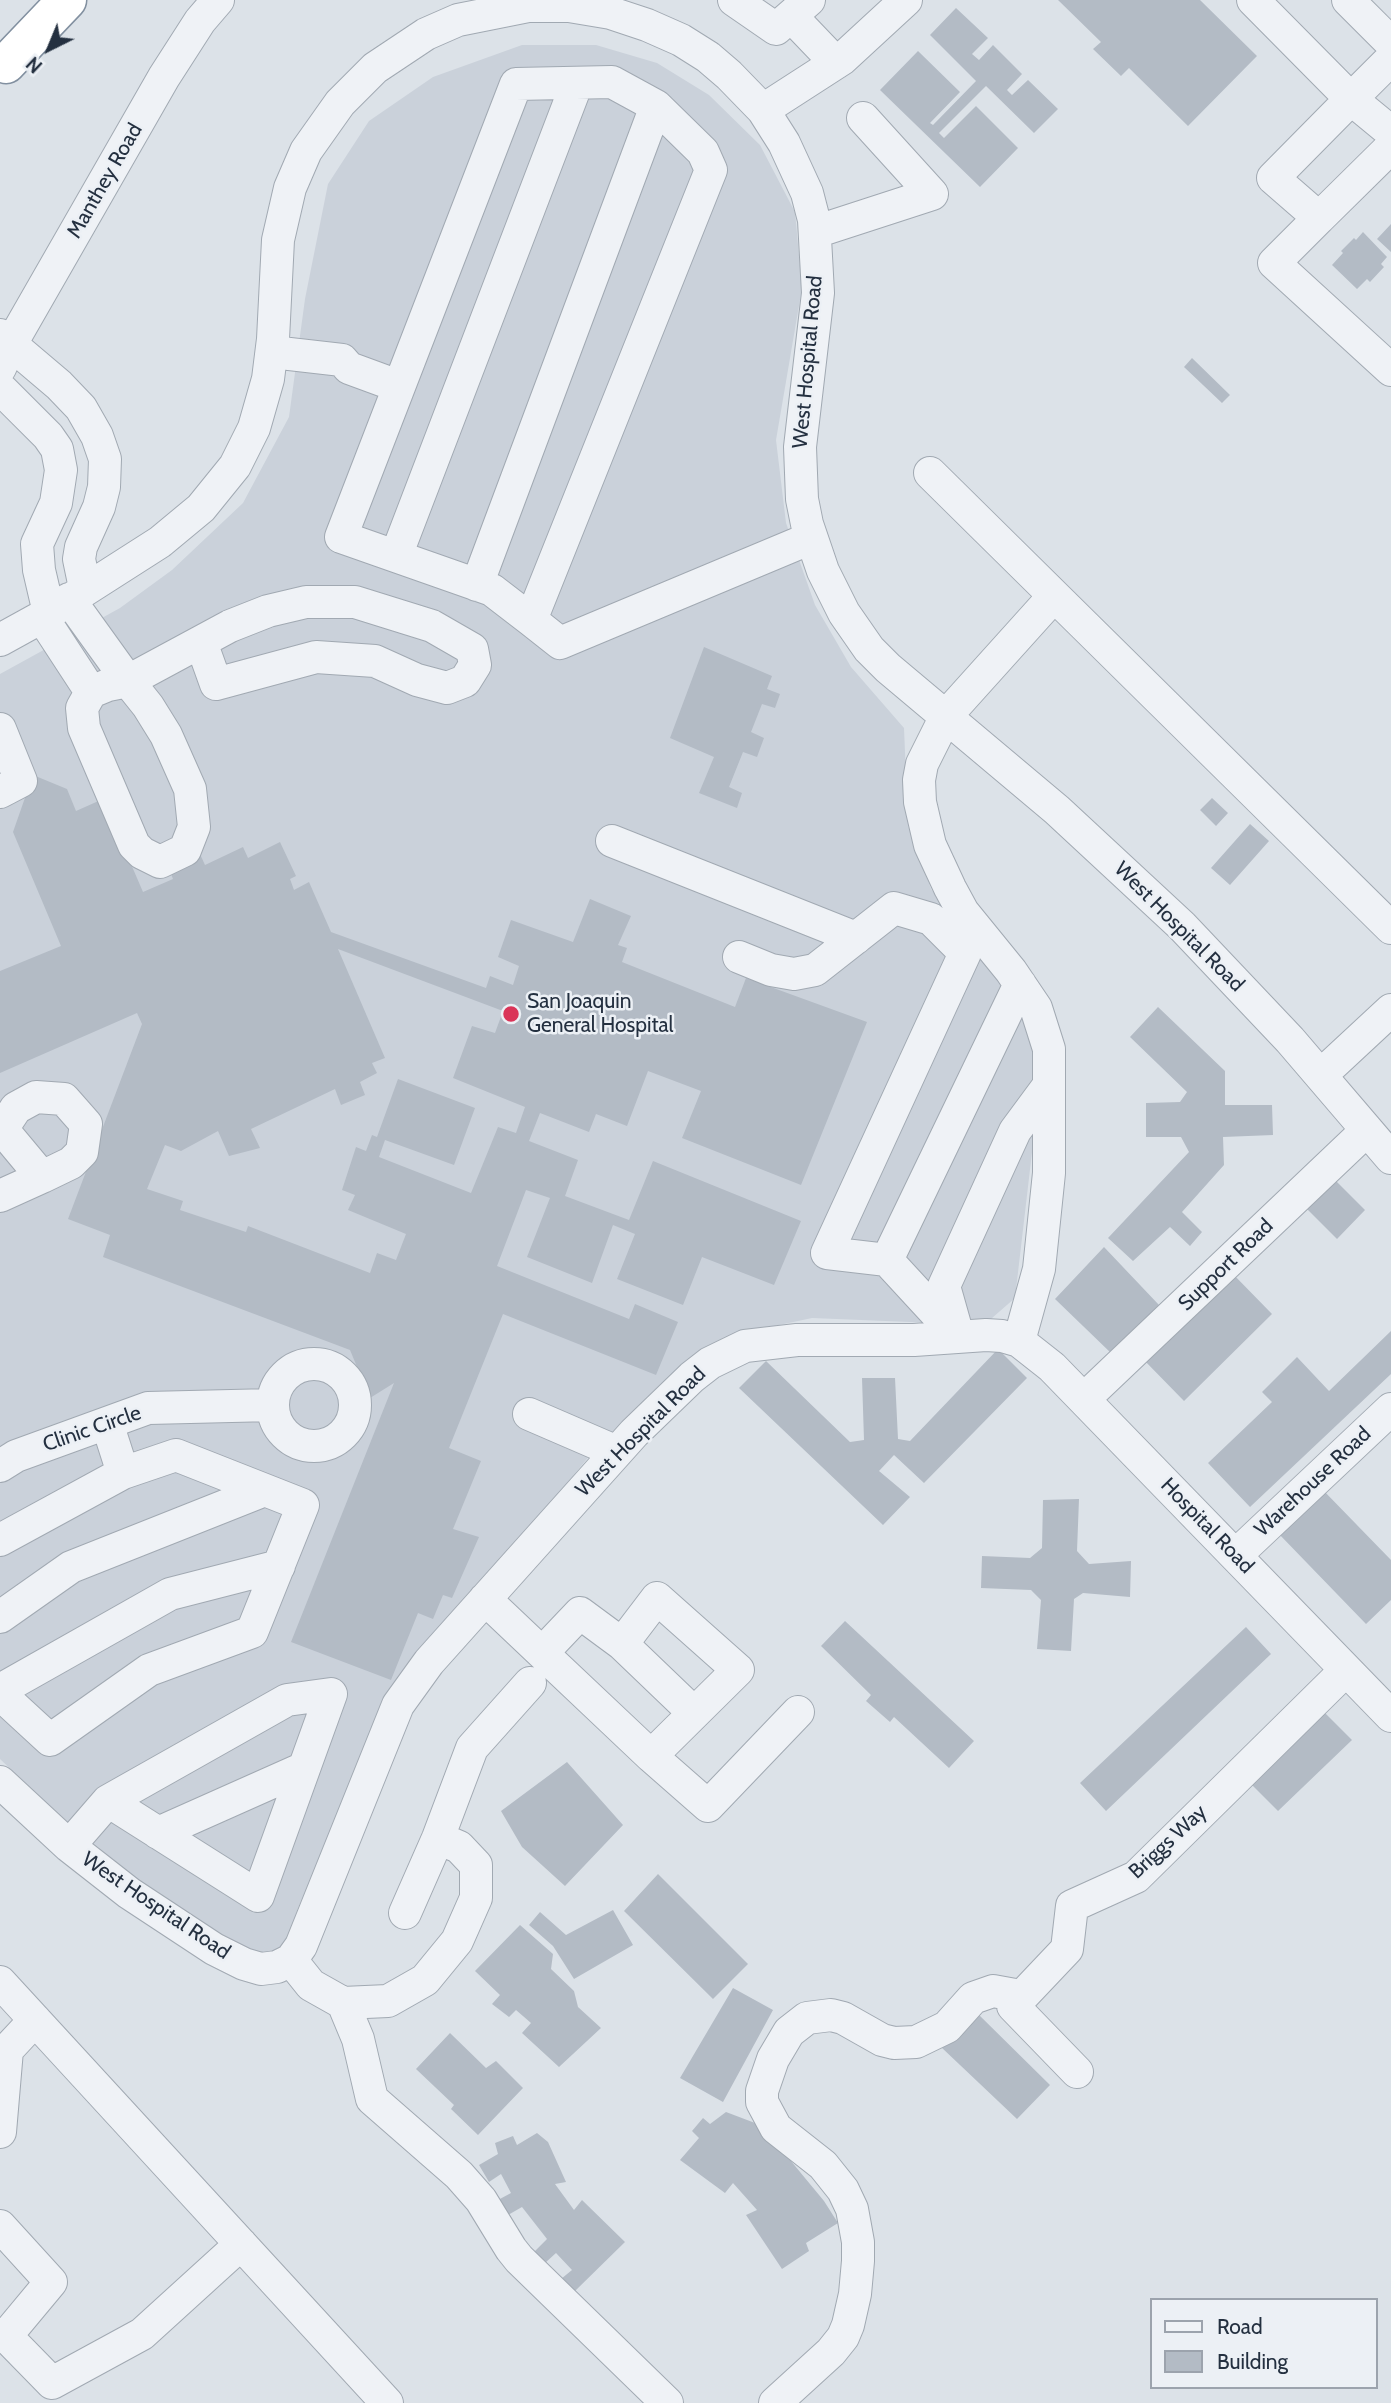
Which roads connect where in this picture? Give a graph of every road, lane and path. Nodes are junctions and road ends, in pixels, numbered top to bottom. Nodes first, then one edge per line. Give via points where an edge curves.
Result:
1 (43, 0) edge
2 (67, 0) edge
3 (218, 0) edge
4 (734, 0) edge
5 (1253, 0) edge
6 (1348, 0) edge
7 (886, 6) edge
8 (786, 13) edge
9 (1391, 43) edge
10 (1391, 59) edge
11 (829, 68) junction
12 (3, 71) edge
13 (577, 83) junction
14 (1351, 99) junction
15 (656, 106) junction
16 (763, 110) junction
17 (863, 118) dead end
18 (1391, 132) edge
19 (1391, 147) edge
20 (1319, 218) junction
21 (815, 233) junction
22 (4, 349) edge
23 (271, 359) junction
24 (1389, 363) edge
25 (398, 386) junction
26 (0, 388) edge
27 (930, 473) dead end
28 (811, 538) junction
29 (396, 556) junction
30 (477, 585) junction
31 (1054, 596) junction
32 (61, 604) junction
33 (530, 620) junction
34 (0, 640) edge
35 (201, 642) junction
36 (128, 681) junction
37 (91, 692) junction
38 (946, 716) junction
39 (0, 729) edge
40 (0, 792) edge
41 (612, 841) dead end
42 (1391, 928) edge
43 (856, 938) junction
44 (739, 957) dead end
45 (1020, 984) junction
46 (1391, 1010) edge
47 (1321, 1075) junction
48 (1049, 1085) junction
49 (1, 1129) edge
50 (1367, 1130) junction
51 (1391, 1158) edge
52 (42, 1177) junction
53 (0, 1196) edge
54 (887, 1260) junction
55 (958, 1337) junction
56 (1019, 1341) junction
57 (1084, 1399) junction
58 (273, 1405) dead end
59 (1391, 1409) edge
60 (529, 1414) dead end
61 (107, 1423) junction
62 (617, 1452) junction
63 (0, 1466) edge
64 (124, 1473) junction
65 (265, 1490) junction
66 (0, 1540) edge
67 (1236, 1555) junction
68 (279, 1566) junction
69 (485, 1599) junction
70 (0, 1617) edge
71 (622, 1644) junction
72 (542, 1653) junction
73 (1346, 1670) junction
74 (530, 1683) dead end
75 (0, 1692) edge
76 (798, 1712) dead end
77 (694, 1713) junction
78 (1391, 1716) edge
79 (651, 1756) junction
80 (304, 1768) junction
81 (0, 1782) edge
82 (108, 1801) junction
83 (159, 1833) junction
84 (438, 1838) junction
85 (69, 1846) junction
86 (405, 1913) dead end
87 (291, 1960) junction
88 (0, 1982) edge
89 (1020, 1999) junction
90 (343, 2003) junction
91 (35, 2020) junction
92 (1077, 2072) dead end
93 (0, 2133) edge
94 (0, 2226) edge
95 (241, 2244) junction
96 (387, 2403) edge
97 (667, 2403) edge
98 (775, 2403) edge

1 - 12 highway
2 - 12 highway
3 - 22 street, Manthey Road via 164,77
4 - 8 street
5 - 14 street
6 - 9 street
7 - 11 street
8 - 11 street
10 - 14 street
11 - 16 street
13 - 15 street via 612,82
13 - 25 street via 516,84
13 - 29 street
14 - 18 street
14 - 20 street via 1273,178
15 - 30 street
15 - 33 street via 703,152 711,170
16 - 21 street, West Hospital Road via 807,193
16 - 23 street, West Hospital Road via 729,75 690,46 647,24 611,13 528,6 458,20 426,34 375,68 340,103 306,151 290,188 278,240
17 - 21 street via 932,194
19 - 20 street
20 - 24 street via 1274,263
21 - 28 street, West Hospital Road via 818,293 800,447 802,499
22 - 32 street via 59,385 81,408 105,459 99,507
23 - 25 street via 340,373 349,368
23 - 32 street, West Hospital Road via 254,428 235,466 201,508 160,542
25 - 29 street via 341,537
26 - 32 street via 57,449 61,470 56,503 37,544 39,570
27 - 31 street
28 - 33 street via 560,643
28 - 38 street, West Hospital Road via 844,613 869,649
29 - 30 street
30 - 33 street via 492,590
31 - 38 street
31 - 42 street
32 - 34 street, West Hospital Road
32 - 36 street
32 - 37 street
35 - 35 street via 268,611 306,602 355,602 432,626 472,649 475,665 465,681 447,688 375,661 316,657 216,684
35 - 36 street
36 - 37 street
36 - 37 street via 166,735 190,789 194,827 185,849 160,862 134,845 84,728 82,708
38 - 45 street via 919,780 930,845 963,912
38 - 47 street, West Hospital Road via 1057,810 1182,926
39 - 40 street via 20,781
41 - 43 street
43 - 44 street via 816,970 794,974
43 - 54 street via 894,908 931,919 965,953 827,1252
45 - 48 street via 1036,1008 1049,1049
45 - 54 street
46 - 47 street
47 - 50 street, West Hospital Road
48 - 55 street via 1015,1131 944,1286
48 - 56 street via 1049,1173 1039,1269
49 - 52 street
49 - 52 street via 16,1108 36,1097 64,1098 86,1124 82,1152
50 - 51 street, West Hospital Road
50 - 57 street, Support Road
52 - 53 street
54 - 55 street
55 - 56 street, West Hospital Road via 1002,1336
55 - 62 street, West Hospital Road via 797,1340 745,1346 692,1377
56 - 57 street, Hospital Road
57 - 67 street, Hospital Road
58 - 61 street, Clinic Circle via 148,1408
59 - 67 street, Warehouse Road
60 - 62 street
61 - 63 street, Clinic Circle
61 - 64 street
62 - 69 street, West Hospital Road
64 - 65 street via 176,1455
64 - 66 street
65 - 68 street via 303,1505
65 - 70 street via 71,1567
67 - 73 street, Hospital Road
68 - 75 street via 170,1594
68 - 75 street via 252,1632 149,1670 50,1740
69 - 72 street
69 - 87 street, West Hospital Road via 398,1704 301,1946
71 - 72 street via 580,1613
71 - 77 street
71 - 77 street via 657,1598 738,1670
72 - 79 street
73 - 78 street, Hospital Road
73 - 89 street, Briggs Way via 1136,1877 1072,1906 1067,1949
74 - 84 street via 472,1748
76 - 79 street via 708,1806
77 - 79 street
80 - 82 street via 331,1695 287,1700
80 - 83 street
80 - 83 street via 258,1896
81 - 85 street, West Hospital Road
82 - 83 street
82 - 85 street
84 - 86 street
84 - 90 street via 459,1847 476,1866 477,1898 457,1941 425,1980 387,2001
85 - 87 street, West Hospital Road via 129,1893 214,1949 261,1969
87 - 90 street via 311,1985
88 - 91 street
89 - 92 street via 1013,2006
89 - 98 street via 993,1991 973,1998 947,2027 916,2042 882,2040 831,2015 807,2018 789,2032 773,2059 762,2102 776,2128 823,2165 843,2190 852,2209 858,2261 843,2337
90 - 97 street via 358,2039 372,2099 460,2175 519,2259
91 - 93 street via 7,2050
91 - 95 street
94 - 95 street via 51,2282 6,2336 52,2383 142,2334
95 - 96 street

